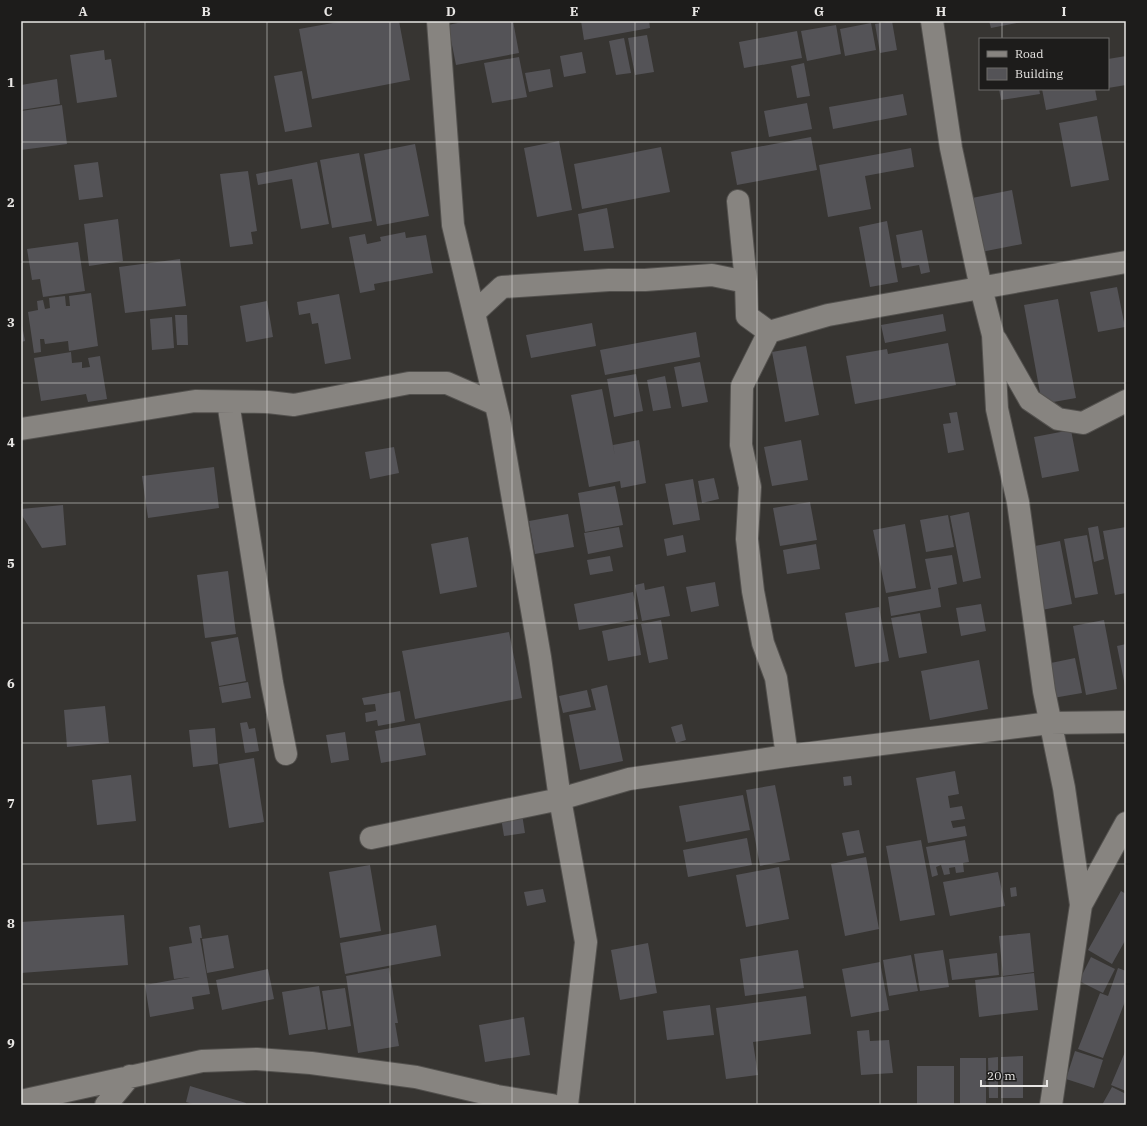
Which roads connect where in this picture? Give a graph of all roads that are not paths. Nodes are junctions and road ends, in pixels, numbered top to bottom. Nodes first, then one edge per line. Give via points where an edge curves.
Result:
1 (438, 21) edge
2 (932, 21) edge
3 (738, 201) dead end
4 (1126, 262) edge
5 (746, 282) junction
6 (981, 288) junction
7 (474, 312) junction
8 (747, 316) junction
9 (769, 332) junction
10 (993, 335) junction
11 (753, 365) junction
12 (1126, 401) edge
13 (228, 402) junction
14 (496, 404) junction
15 (21, 429) edge
16 (1126, 722) edge
17 (1050, 724) junction
18 (286, 754) dead end
19 (787, 756) junction
20 (560, 799) junction
21 (1126, 823) edge
22 (371, 838) dead end
23 (1081, 905) junction
24 (130, 1076) junction
25 (21, 1101) edge
26 (106, 1105) edge
27 (552, 1105) edge
28 (567, 1105) edge
29 (1051, 1105) edge

1 - 7 street via 453,225
2 - 6 street via 951,148
3 - 5 street
4 - 6 street
5 - 7 street via 712,275 502,287
5 - 8 street
6 - 9 street via 828,315
6 - 10 street
7 - 14 street
8 - 9 street
8 - 11 street
9 - 11 street
10 - 12 street via 1030,400 1058,419 1083,423
10 - 17 street via 997,410 1018,502
11 - 19 street via 742,386 741,445 750,487 747,538 761,636 776,678
13 - 14 street via 294,405 409,383 446,383
13 - 15 street via 195,401
13 - 18 street
14 - 20 street via 540,658
16 - 17 street
17 - 19 street
17 - 23 street via 1064,788
19 - 20 street via 629,779
20 - 22 street
20 - 28 street via 586,942
21 - 23 street
23 - 29 street
24 - 25 street
24 - 26 street
24 - 27 street via 202,1061 257,1059 416,1076 497,1096

